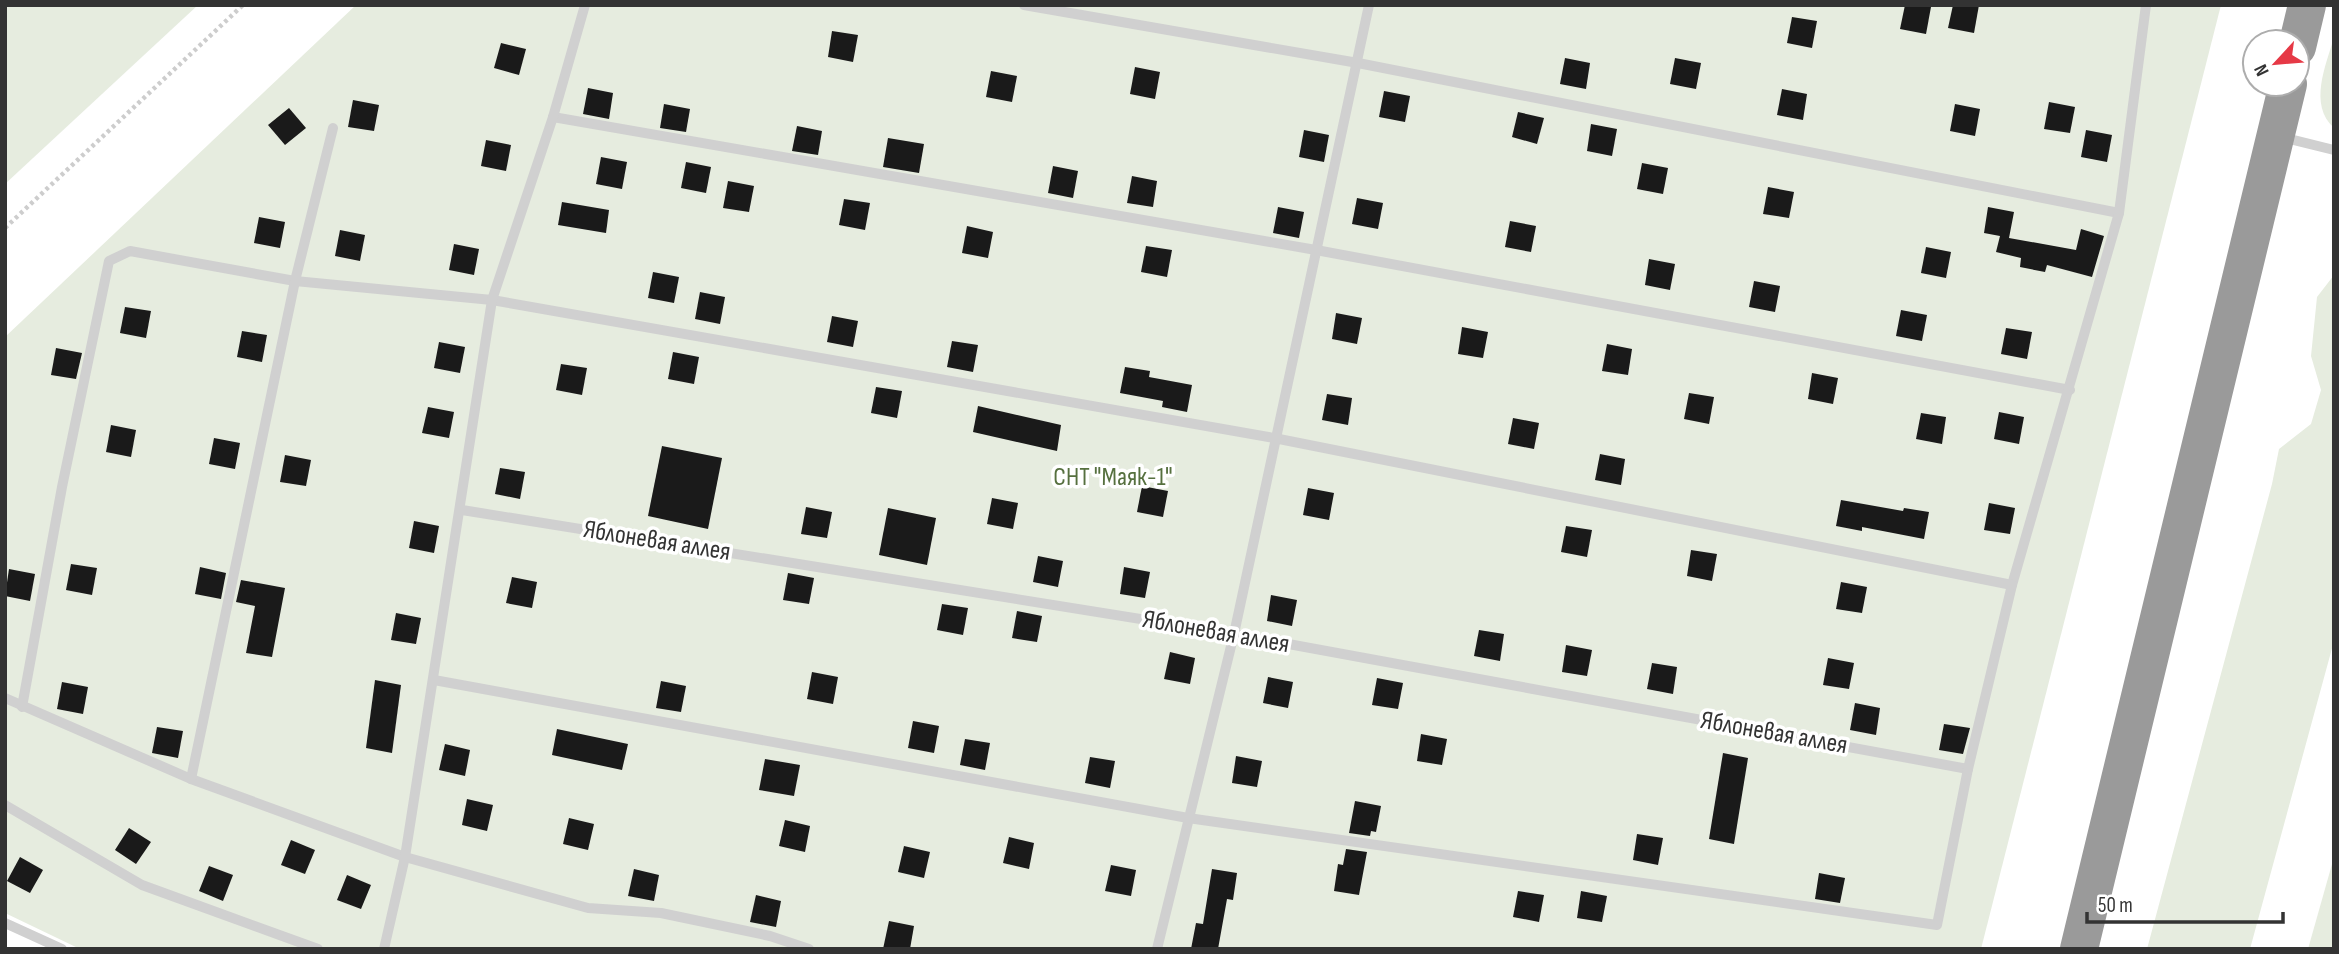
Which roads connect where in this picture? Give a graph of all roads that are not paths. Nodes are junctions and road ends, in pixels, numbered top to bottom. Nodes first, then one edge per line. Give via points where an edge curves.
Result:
1 (585, 5) edge
2 (1024, 5) edge
3 (1369, 5) edge
4 (2147, 5) edge
5 (2307, 5) edge
6 (2302, 28) edge
7 (1358, 63) junction
8 (2284, 98) edge
9 (554, 117) junction
10 (333, 128) dead end
11 (2275, 135) junction
12 (2334, 150) edge
13 (2119, 214) junction
14 (1316, 250) junction
15 (295, 281) junction
16 (492, 300) junction
17 (2070, 390) junction
18 (1274, 438) junction
19 (462, 510) junction
20 (2012, 585) junction
21 (1234, 634) junction
22 (434, 680) junction
23 (5, 698) edge
24 (22, 707) junction
25 (1968, 769) junction
26 (191, 779) junction
27 (5, 805) edge
28 (1188, 818) junction
29 (405, 858) junction
30 (5, 923) edge
31 (62, 949) edge
32 (318, 949) edge
33 (384, 949) edge
34 (808, 949) edge
35 (1157, 949) edge
36 (2078, 949) edge

1 - 9 lane
2 - 7 lane
3 - 7 lane
4 - 13 lane
5 - 6 highway
7 - 13 lane
7 - 14 lane
8 - 11 highway
9 - 14 lane
9 - 16 lane
10 - 15 lane
11 - 12 lane
11 - 36 highway
13 - 17 lane
14 - 17 lane
14 - 18 lane
15 - 16 lane
15 - 24 lane via 130,251 109,261
15 - 26 lane
16 - 18 lane
16 - 19 lane
17 - 20 lane
18 - 20 lane
18 - 21 lane
19 - 21 lane, Яблоневая аллея
19 - 22 lane
20 - 25 lane
21 - 25 lane, Яблоневая аллея
21 - 28 lane
22 - 28 lane
22 - 29 lane
23 - 24 lane
24 - 26 lane
25 - 28 lane via 1937,925
26 - 29 lane
27 - 32 lane via 142,885
28 - 35 lane
29 - 33 lane
29 - 34 lane via 588,908 661,913 770,936
30 - 31 lane

